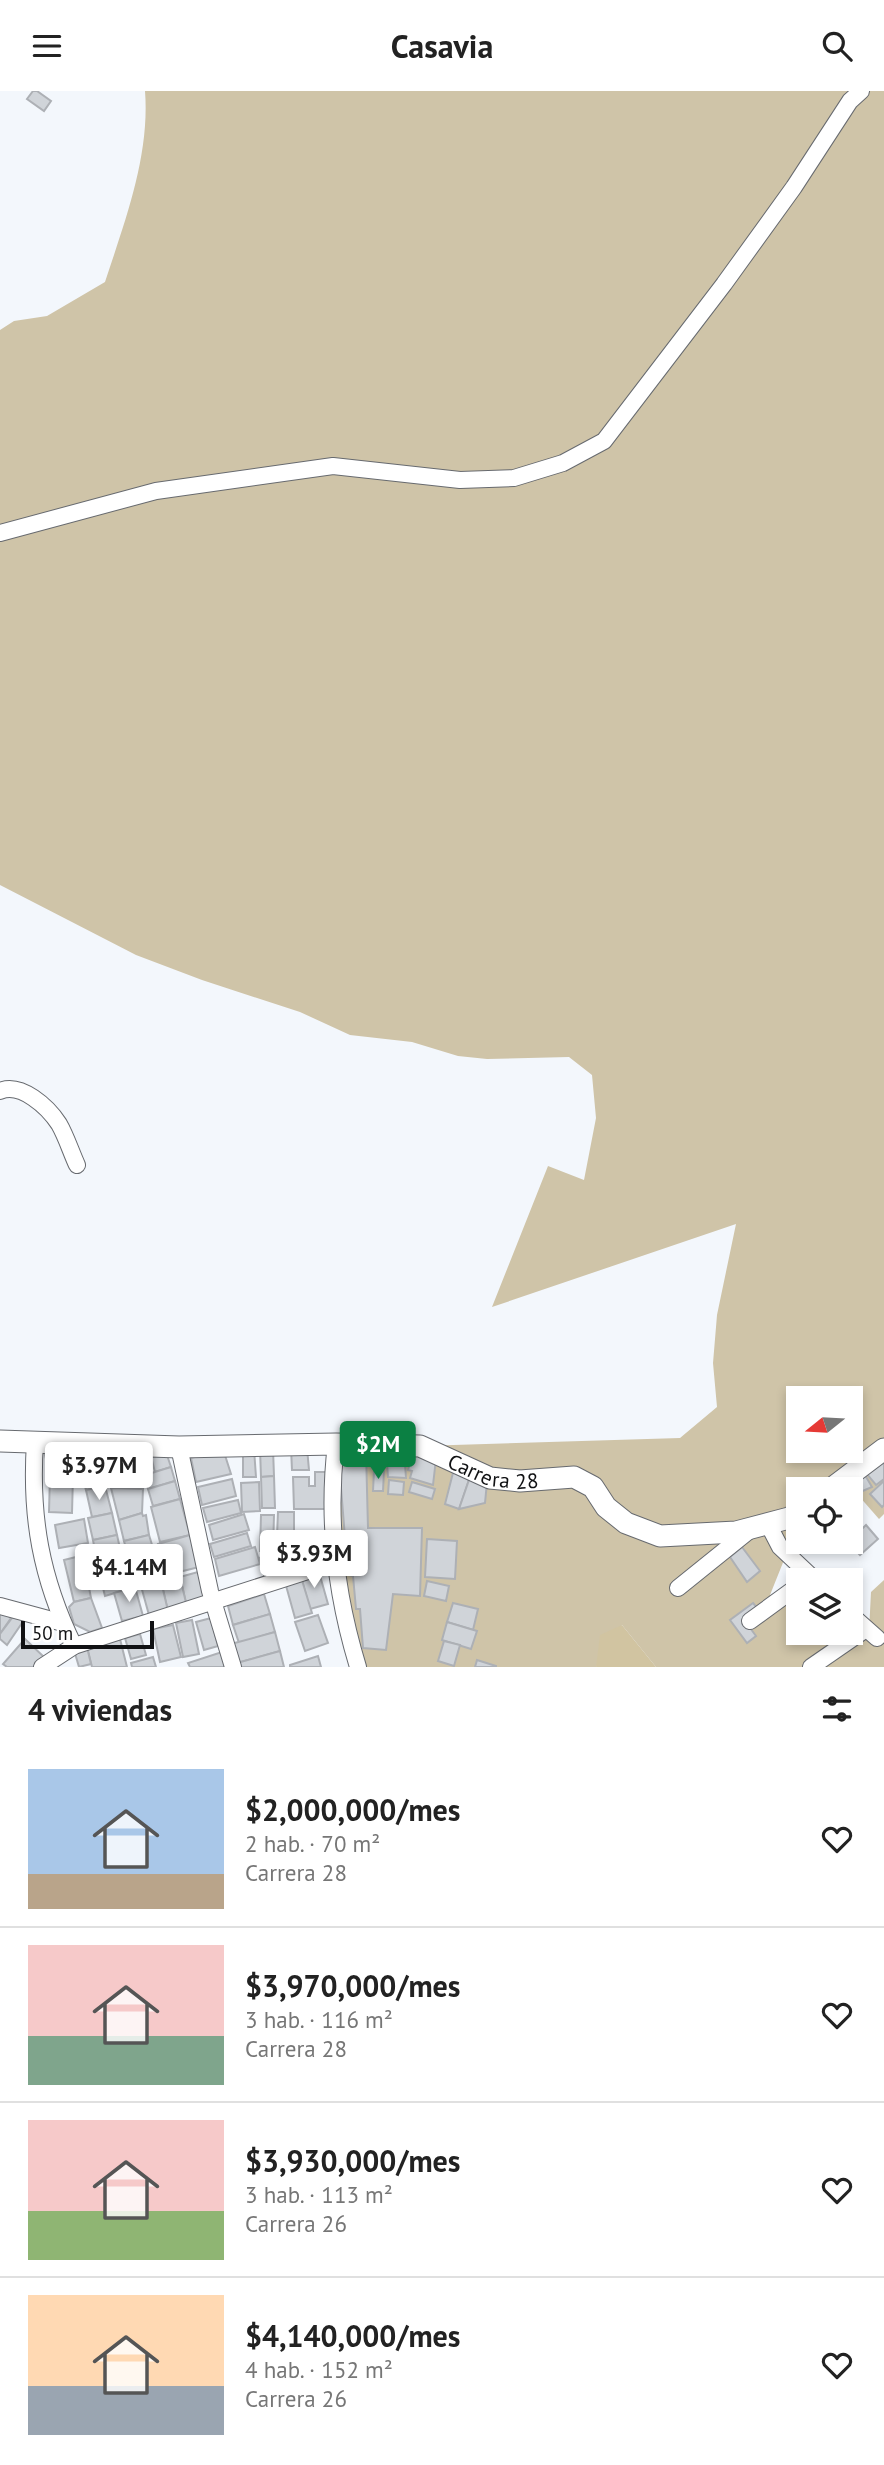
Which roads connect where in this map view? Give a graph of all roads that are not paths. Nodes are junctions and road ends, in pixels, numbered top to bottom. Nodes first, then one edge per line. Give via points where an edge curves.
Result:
1 (861, 91) edge
2 (0, 533) edge
3 (0, 1091) edge
4 (77, 1165) dead end
5 (0, 1441) edge
6 (36, 1442) junction
7 (336, 1444) junction
8 (179, 1447) junction
9 (884, 1449) edge
10 (847, 1477) edge
11 (786, 1519) edge
12 (761, 1526) junction
13 (336, 1562) junction
14 (797, 1568) edge
15 (678, 1588) dead end
16 (786, 1596) edge
17 (214, 1601) junction
18 (0, 1606) edge
19 (750, 1621) dead end
20 (63, 1623) junction
21 (863, 1625) edge
22 (863, 1638) edge
23 (850, 1645) edge
24 (74, 1646) junction
25 (42, 1667) edge
26 (233, 1667) edge
27 (358, 1667) edge
28 (811, 1667) edge

1 - 2 street via 732,274 604,441 562,463 514,478 460,481 332,467 156,491
3 - 4 street via 8,1088 30,1095 58,1123
5 - 6 street, Carrera 28
6 - 8 street, Carrera 28
6 - 20 street via 37,1535
7 - 8 street, Carrera 28
7 - 12 street, Carrera 28 via 421,1446 491,1478 574,1477 593,1487 626,1523 660,1536 736,1532
7 - 13 street via 332,1508
8 - 17 street
9 - 10 street
11 - 12 street, Carrera 28
12 - 14 street
12 - 15 street
13 - 17 street
13 - 27 street
16 - 19 street
17 - 24 street
17 - 26 street
18 - 20 street
20 - 24 street
21 - 22 street via 872,1633
23 - 28 street
24 - 25 street

